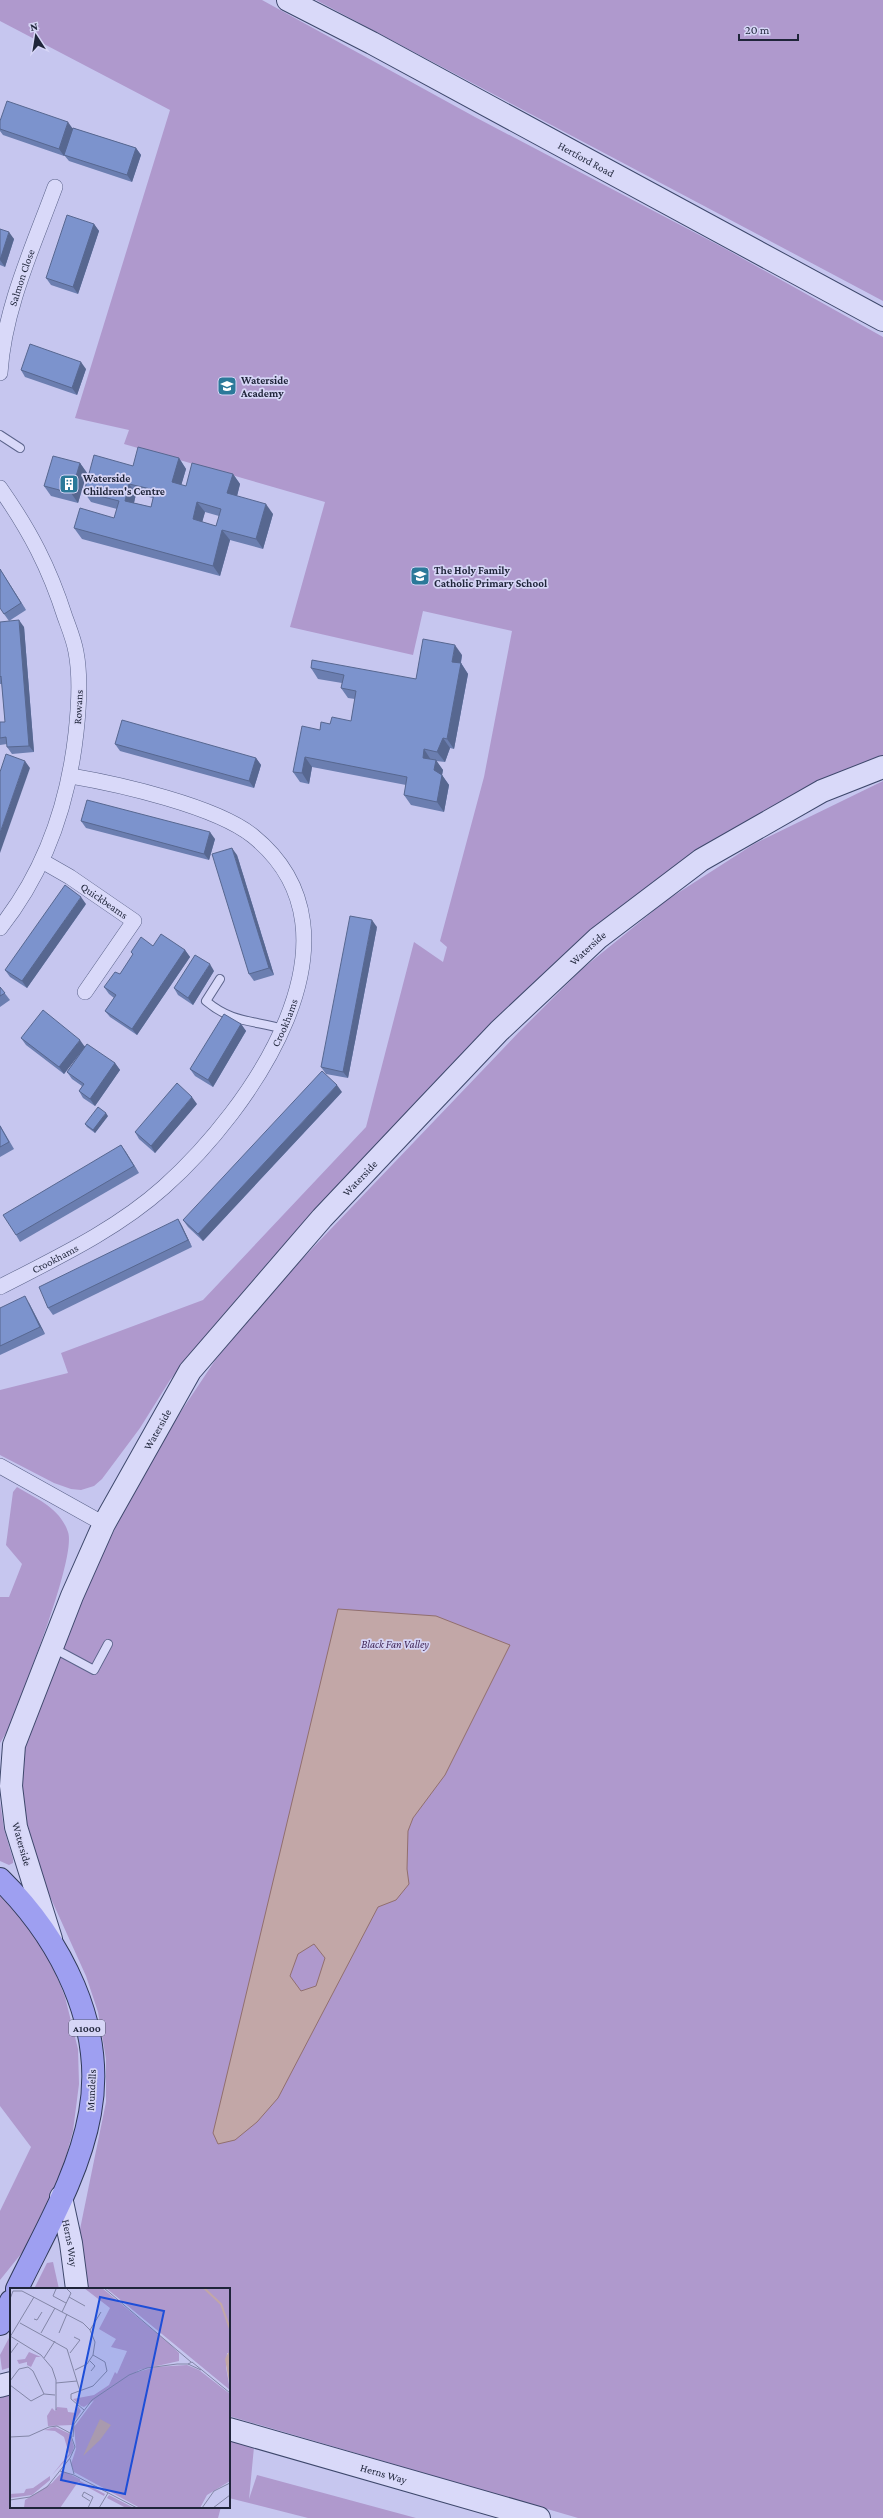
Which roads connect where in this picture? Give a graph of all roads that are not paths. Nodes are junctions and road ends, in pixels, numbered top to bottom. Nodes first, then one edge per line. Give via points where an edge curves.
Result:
1 (288, 0) edge
2 (55, 187) dead end
3 (883, 320) edge
4 (0, 372) edge
5 (0, 435) edge
6 (20, 448) dead end
7 (0, 488) edge
8 (883, 767) edge
9 (71, 776) junction
10 (42, 861) junction
11 (0, 928) edge
12 (220, 979) dead end
13 (85, 992) dead end
14 (284, 1029) junction
15 (0, 1287) edge
16 (0, 1466) edge
17 (104, 1524) junction
18 (108, 1644) dead end
19 (52, 1648) junction
20 (7, 1753) edge
21 (0, 1879) edge
22 (51, 1939) junction
23 (61, 2197) junction
24 (17, 2288) edge
25 (77, 2288) edge
26 (10, 2303) edge
27 (0, 2324) edge
28 (10, 2383) edge
29 (0, 2386) edge
30 (230, 2428) edge
31 (539, 2518) edge

1 - 3 main road, Hertford Road via 372,42
2 - 4 street, Salmon Close via 14,303 2,344
5 - 6 lane
7 - 9 street, Rowans via 45,561 76,651 79,712
8 - 17 main road, Waterside via 822,791 701,860 598,938 499,1031 322,1218 190,1371
9 - 10 street, Rowans via 60,815
9 - 14 street, Crookhams via 102,782 217,815 251,834 283,866 294,886 300,907 303,952 298,982
10 - 11 street, Rowans
10 - 13 street, Quickbeams via 134,921
12 - 14 lane via 206,1001 221,1013
14 - 15 street, Crookhams via 229,1116 164,1187 131,1214 82,1244
16 - 17 street
17 - 19 main road, Waterside
18 - 19 lane via 94,1670
19 - 20 main road, Waterside
20 - 22 main road, Waterside via 16,1827
21 - 22 main road, Mundells / A1000
22 - 23 main road, Mundells / A1000 via 78,1996 89,2038 94,2080 90,2113 79,2155
23 - 24 main road, Mundells / A1000
23 - 25 main road, Herns Way via 72,2243
26 - 27 main road
28 - 29 main road
30 - 31 main road, Herns Way

